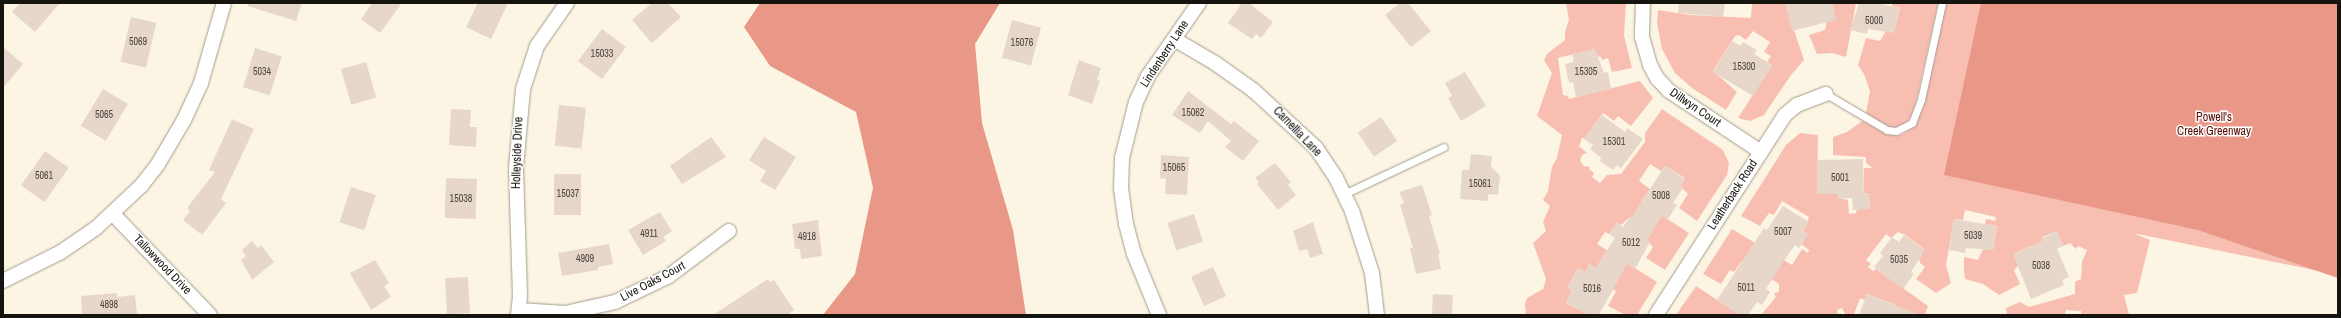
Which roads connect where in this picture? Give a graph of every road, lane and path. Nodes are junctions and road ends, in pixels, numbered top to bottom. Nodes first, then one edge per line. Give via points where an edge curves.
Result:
1 (224, 3) edge
2 (567, 3) edge
3 (1198, 3) edge
4 (1643, 3) edge
5 (1942, 3) edge
6 (1174, 39) junction
7 (1826, 94) joint
8 (1444, 147) dead end
9 (1761, 152) junction
10 (1344, 194) junction
11 (113, 214) junction
12 (729, 231) dead end
13 (3, 281) edge
14 (519, 312) edge
15 (210, 315) edge
16 (1159, 315) edge
17 (1377, 315) edge
18 (1656, 315) edge

1 - 11 street via 201,83 184,120 158,164
2 - 14 street, Holleyside Drive via 537,46 523,89 516,168
3 - 6 street, Lindenberry Lane
4 - 9 street, Dillwyn Court via 1642,37 1650,65 1657,78 1668,91
5 - 7 lane via 1921,100 1912,123 1896,131 1887,130
6 - 10 street, Camellia Lane via 1253,90 1289,121 1316,148
6 - 16 street, Lindenberry Lane via 1148,76 1136,102 1122,158 1126,224 1134,254
7 - 9 street, Leatherback Road via 1797,105 1785,115
8 - 10 lane
9 - 18 street, Leatherback Road
10 - 17 street, Camellia Lane via 1365,245 1372,273
11 - 13 street via 61,252
11 - 15 street, Tallowwood Drive
12 - 14 street, Live Oaks Court via 669,276 615,302 565,313

